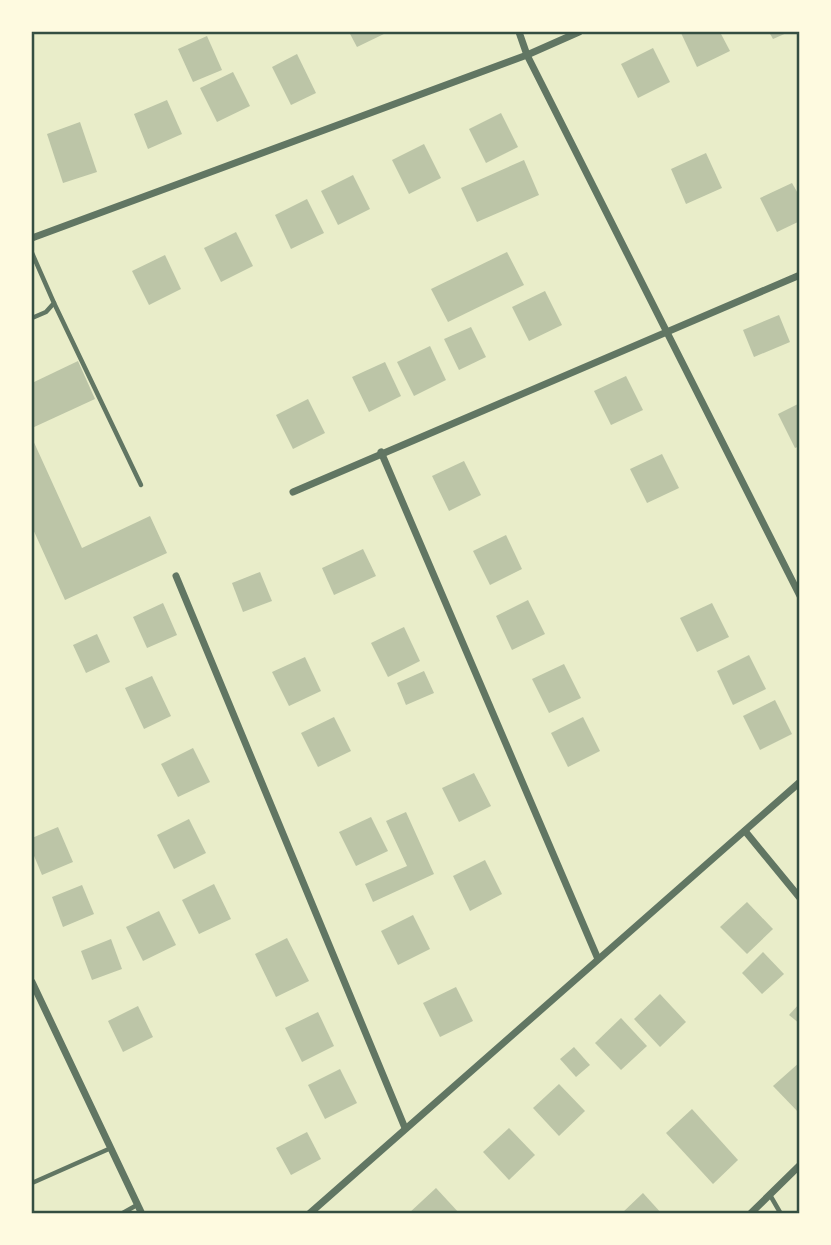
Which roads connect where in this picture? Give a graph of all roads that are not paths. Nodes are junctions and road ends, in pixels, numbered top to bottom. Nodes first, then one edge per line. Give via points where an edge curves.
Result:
1 (519, 32) edge
2 (579, 32) edge
3 (527, 55) junction
4 (32, 238) edge
5 (32, 253) edge
6 (800, 275) edge
7 (54, 303) junction
8 (32, 318) edge
9 (667, 331) junction
10 (381, 452) junction
11 (141, 485) dead end
12 (293, 492) dead end
13 (176, 576) dead end
14 (800, 596) edge
15 (800, 782) edge
16 (745, 831) junction
17 (800, 898) edge
18 (598, 959) junction
19 (32, 982) edge
20 (405, 1128) junction
21 (111, 1149) junction
22 (800, 1165) edge
23 (32, 1183) edge
24 (770, 1194) junction
25 (138, 1205) junction
26 (121, 1213) edge
27 (142, 1213) edge
28 (309, 1213) edge
29 (750, 1213) edge
30 (781, 1213) edge

1 - 3 street
2 - 3 street
3 - 4 street
3 - 9 street
5 - 7 lane
6 - 9 street
7 - 8 lane
7 - 11 lane
9 - 10 street
9 - 14 street
10 - 12 street
10 - 18 street
13 - 20 street
15 - 16 street
16 - 17 street
16 - 18 street
18 - 20 street
19 - 21 street
20 - 28 street
21 - 23 lane
21 - 25 street
22 - 24 street
24 - 29 street
24 - 30 lane
25 - 26 lane
25 - 27 street

